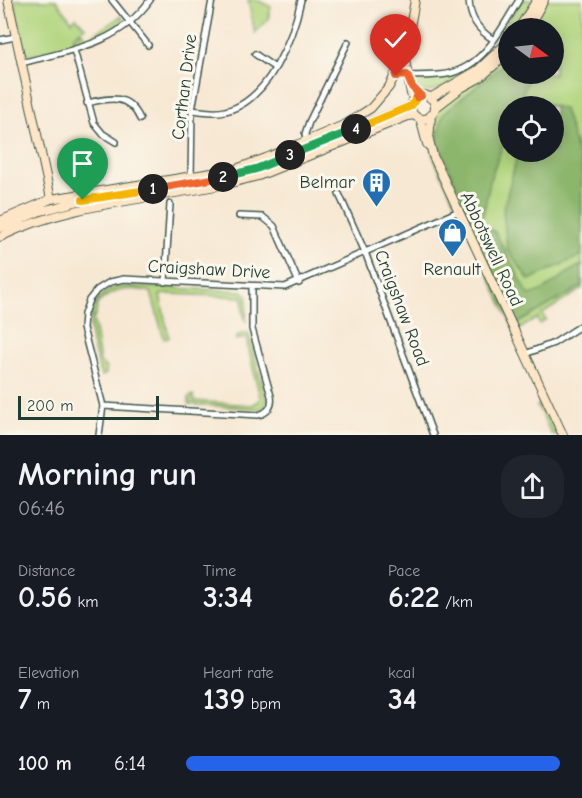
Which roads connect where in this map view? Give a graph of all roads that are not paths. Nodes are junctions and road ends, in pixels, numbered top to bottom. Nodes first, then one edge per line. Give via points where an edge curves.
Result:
1 (8, 0) edge
2 (112, 0) edge
3 (150, 0) edge
4 (212, 0) edge
5 (301, 0) edge
6 (415, 0) edge
7 (469, 0) edge
8 (519, 0) edge
9 (537, 0) edge
10 (544, 0) edge
11 (525, 18) edge
12 (534, 18) edge
13 (130, 22) junction
14 (15, 37) junction
15 (0, 40) edge
16 (494, 40) junction
17 (348, 42) dead end
18 (148, 45) dead end
19 (74, 50) junction
20 (498, 51) edge
21 (255, 54) dead end
22 (405, 55) junction
23 (498, 62) edge
24 (21, 63) junction
25 (275, 68) junction
26 (407, 75) junction
27 (396, 76) junction
28 (411, 94) dead end
29 (426, 97) junction
30 (87, 103) junction
31 (411, 106) junction
32 (192, 110) junction
33 (433, 112) junction
34 (417, 117) junction
35 (140, 119) dead end
36 (306, 141) junction
37 (116, 142) dead end
38 (433, 156) junction
39 (191, 177) junction
40 (339, 194) dead end
41 (51, 199) junction
42 (170, 204) dead end
43 (459, 211) junction
44 (239, 216) dead end
45 (0, 221) edge
46 (0, 228) edge
47 (0, 237) edge
48 (365, 252) junction
49 (165, 282) junction
50 (299, 283) junction
51 (252, 287) junction
52 (582, 325) edge
53 (525, 354) junction
54 (103, 406) junction
55 (99, 435) edge
56 (433, 435) edge
57 (563, 435) edge

1 - 14 street
2 - 13 street
3 - 13 street
4 - 32 street, Corthan Drive
5 - 25 street via 294,27
6 - 22 street
7 - 16 street via 477,27
8 - 16 street
9 - 11 street
10 - 12 street
13 - 18 street
13 - 19 street via 105,39
14 - 15 street
14 - 24 street
16 - 26 street via 480,57 457,71
17 - 36 street via 309,122
19 - 24 street
19 - 30 street
20 - 29 street via 478,70
21 - 25 street
22 - 26 street
22 - 27 street
23 - 33 street
24 - 41 street
25 - 32 street via 255,93 236,108 215,112
26 - 27 street
26 - 28 street
26 - 29 street via 412,87
27 - 36 street via 363,114
29 - 31 street via 414,99
29 - 33 street
30 - 35 street via 122,100
30 - 37 street via 94,123
31 - 34 street
31 - 46 street via 256,169 71,203
32 - 39 street, Corthan Drive
33 - 34 street via 426,118
33 - 38 street via 429,140
34 - 38 street
34 - 47 street via 408,116 239,182 82,208 39,220
36 - 39 street via 236,169
38 - 43 street, Abbotswell Road
39 - 41 street
40 - 48 street, Craigshaw Road
41 - 45 street
42 - 49 street
43 - 48 street, Craigshaw Drive
43 - 53 street, Abbotswell Road
44 - 50 street via 263,217 274,226
48 - 50 street, Craigshaw Drive
48 - 56 street, Craigshaw Road
49 - 51 street, Craigshaw Drive
49 - 54 street, Craigshaw Drive via 118,279 103,285 87,304 83,324
50 - 51 street, Craigshaw Drive via 279,288
51 - 54 street via 251,327 271,396 268,411 258,415
52 - 53 street via 554,343
53 - 57 street, Abbotswell Road
54 - 55 street, Craigshaw Drive

